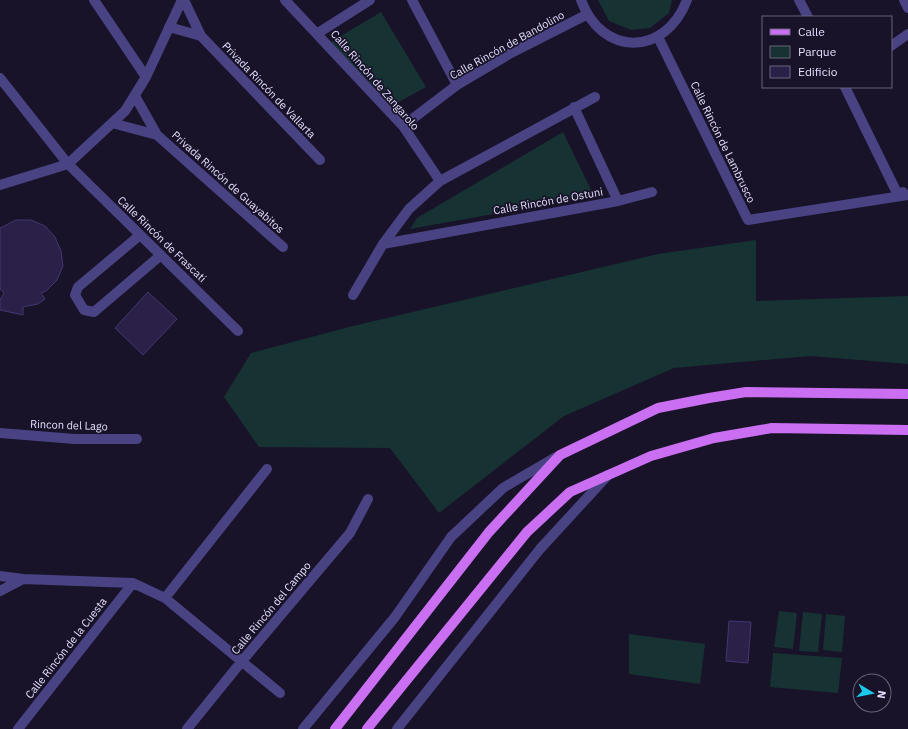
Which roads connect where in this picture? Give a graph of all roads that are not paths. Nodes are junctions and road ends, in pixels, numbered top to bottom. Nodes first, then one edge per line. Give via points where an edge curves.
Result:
1 (94, 0) edge
2 (183, 0) edge
3 (285, 0) edge
4 (370, 0) edge
5 (412, 0) edge
6 (581, 0) edge
7 (687, 0) edge
8 (799, 0) edge
9 (904, 0) edge
10 (908, 8) edge
11 (586, 15) junction
12 (807, 16) edge
13 (169, 27) junction
14 (318, 33) junction
15 (908, 34) edge
16 (201, 36) junction
17 (658, 37) junction
18 (892, 45) edge
19 (146, 77) junction
20 (0, 78) edge
21 (457, 85) junction
22 (846, 88) edge
23 (135, 96) junction
24 (595, 97) dead end
25 (574, 107) junction
26 (112, 124) junction
27 (403, 126) junction
28 (157, 135) junction
29 (320, 160) dead end
30 (68, 164) junction
31 (440, 181) junction
32 (0, 185) edge
33 (908, 189) edge
34 (652, 192) dead end
35 (903, 195) edge
36 (618, 200) junction
37 (140, 235) junction
38 (383, 244) junction
39 (283, 247) dead end
40 (161, 255) junction
41 (353, 295) dead end
42 (238, 331) dead end
43 (908, 394) edge
44 (908, 430) edge
45 (0, 434) edge
46 (137, 439) dead end
47 (560, 455) junction
48 (267, 468) dead end
49 (609, 474) junction
50 (368, 499) dead end
51 (0, 576) edge
52 (23, 579) junction
53 (133, 583) junction
54 (0, 591) edge
55 (165, 598) junction
56 (242, 661) junction
57 (280, 693) dead end
58 (18, 729) edge
59 (187, 729) edge
60 (303, 729) edge
61 (335, 729) edge
62 (367, 729) edge
63 (397, 729) edge

1 - 19 street
2 - 13 street
2 - 16 street, Privada Rincón de Vallarta
3 - 14 street, Calle Rincón de Zangarolo
4 - 14 street
5 - 21 street
6 - 11 street
7 - 17 street via 672,28
8 - 12 street
9 - 10 street
11 - 17 street via 596,28 610,37 642,42
11 - 21 street, Calle Rincón de Bandolino via 511,53
13 - 16 street
13 - 19 street
14 - 27 street, Calle Rincón de Zangarolo
15 - 18 street
16 - 29 street, Privada Rincón de Vallarta
17 - 35 street, Calle Rincón de Lambrusco via 748,220
19 - 23 street
20 - 30 street, Calle Rincón de Frascati
21 - 27 street, Calle Rincón de Bandolino
22 - 35 street
23 - 26 street
23 - 28 street, Privada Rincón de Guayabitos
24 - 25 street
25 - 31 street
25 - 36 street, Calle Rincón de Ostuni
26 - 28 street, Privada Rincón de Guayabitos
26 - 30 street
27 - 31 street, Calle Rincón de Zangarolo
28 - 39 street, Privada Rincón de Guayabitos
30 - 32 street
30 - 37 street, Calle Rincón de Frascati
31 - 38 street via 409,209
33 - 35 street
34 - 36 street
36 - 38 street, Calle Rincón de Ostuni
37 - 40 street, Calle Rincón de Frascati
37 - 40 street via 78,287 75,295 84,310 94,312
38 - 41 street
40 - 42 street, Calle Rincón de Frascati
43 - 47 main road via 746,392 709,398 658,408
44 - 49 main road via 772,428 714,438 651,456
45 - 46 street, Rincon del Lago via 75,439
47 - 60 street via 503,488 451,537 395,617
47 - 61 main road via 489,532
48 - 55 street
49 - 62 main road via 570,492 527,532
49 - 63 street via 540,549
50 - 56 street, Calle Rincón del Campo via 350,533
51 - 52 street
52 - 53 street
52 - 54 street
53 - 55 street
53 - 58 street, Calle Rincón de la Cuesta
55 - 56 street
56 - 57 street
56 - 59 street, Calle Rincón del Campo

